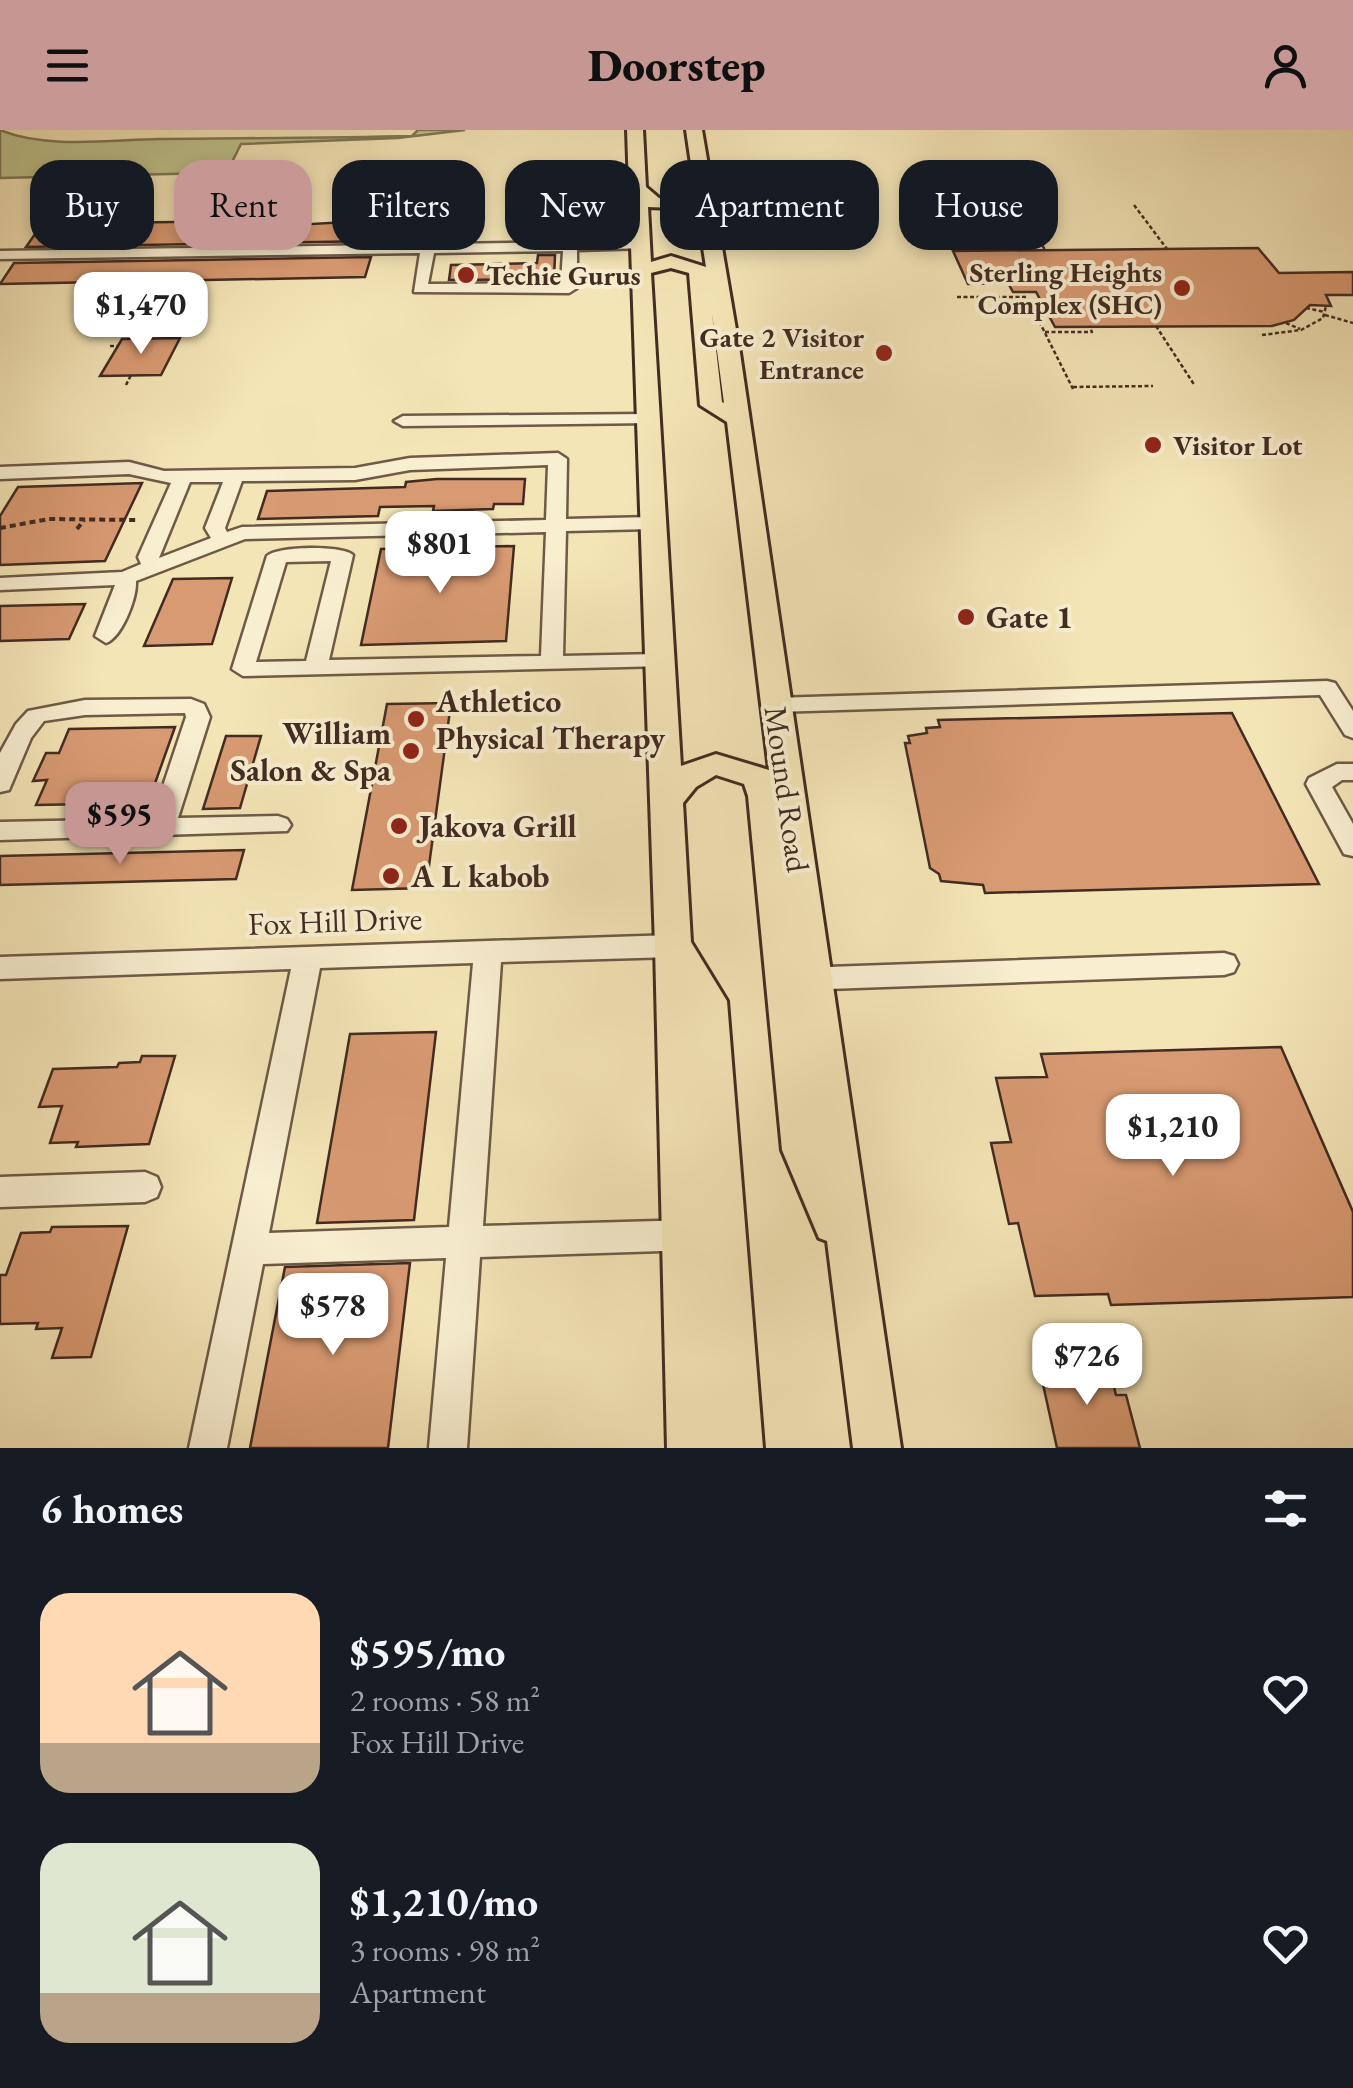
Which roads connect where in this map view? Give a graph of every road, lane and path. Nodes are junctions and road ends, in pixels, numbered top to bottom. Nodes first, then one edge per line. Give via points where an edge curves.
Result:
1 (635, 130) edge
2 (694, 130) edge
3 (637, 160) edge
4 (699, 160) edge
5 (640, 190) edge
6 (660, 203) edge
7 (1134, 204) dead end
8 (640, 222) edge
9 (1167, 249) dead end
10 (332, 250) edge
11 (428, 250) edge
12 (570, 250) edge
13 (596, 250) edge
14 (712, 250) edge
15 (0, 255) edge
16 (642, 257) junction
17 (957, 298) dead end
18 (1326, 306) dead end
19 (1306, 308) dead end
20 (1326, 314) junction
21 (1286, 323) dead end
22 (1353, 323) edge
23 (1089, 326) dead end
24 (1156, 326) dead end
25 (1301, 330) junction
26 (1045, 332) junction
27 (1262, 335) dead end
28 (110, 346) dead end
29 (117, 346) dead end
30 (131, 375) dead end
31 (1182, 378) dead end
32 (1190, 378) junction
33 (1186, 384) dead end
34 (126, 385) dead end
35 (1153, 386) dead end
36 (647, 418) junction
37 (736, 418) junction
38 (404, 421) dead end
39 (0, 473) edge
40 (183, 476) junction
41 (235, 476) junction
42 (84, 518) junction
43 (137, 520) dead end
44 (35, 522) junction
45 (652, 523) junction
46 (558, 525) junction
47 (0, 528) edge
48 (78, 529) dead end
49 (30, 530) dead end
50 (222, 539) junction
51 (154, 569) junction
52 (124, 578) junction
53 (0, 584) edge
54 (106, 636) dead end
55 (658, 661) junction
56 (552, 664) junction
57 (316, 668) junction
58 (775, 705) junction
59 (1353, 730) edge
60 (1353, 772) edge
61 (0, 784) edge
62 (664, 803) junction
63 (278, 825) dead end
64 (162, 828) junction
65 (0, 831) edge
66 (1353, 847) edge
67 (673, 946) junction
68 (488, 952) junction
69 (308, 957) junction
70 (1224, 964) dead end
71 (0, 968) edge
72 (799, 979) junction
73 (145, 1187) dead end
74 (0, 1192) edge
75 (702, 1234) junction
76 (464, 1242) junction
77 (248, 1249) junction
78 (873, 1442) edge
79 (208, 1448) edge
80 (448, 1448) edge
81 (691, 1448) edge
82 (739, 1448) edge

1 - 3 main road
2 - 4 main road, Mound Road
5 - 6 main road
7 - 9 path
8 - 16 main road
10 - 15 street
11 - 12 street via 419,289 569,288
13 - 16 street
14 - 37 main road, Mound Road
16 - 36 main road
16 - 37 main road via 698,270 711,405
17 - 26 path via 1026,294
18 - 20 path
19 - 20 path
20 - 22 path
20 - 25 path
21 - 25 path
23 - 26 path via 1092,332
24 - 32 path
25 - 27 path
26 - 35 path via 1073,388
28 - 29 path
30 - 34 path
31 - 32 path
32 - 33 path via 1195,385
36 - 38 street
36 - 45 main road
37 - 58 main road, Mound Road
39 - 40 street via 129,468
40 - 41 street
40 - 51 street via 148,557
41 - 46 street via 558,460
41 - 50 street via 215,528
42 - 43 path
42 - 44 path
42 - 48 path
44 - 47 path
44 - 49 path
45 - 46 street
45 - 55 main road
46 - 50 street
46 - 56 street
50 - 51 street
51 - 52 street
52 - 53 street
52 - 54 street via 126,590
55 - 56 street
55 - 62 main road
56 - 57 street
57 - 57 street via 243,669 278,556 343,555
58 - 59 street via 1327,688
58 - 72 main road, Mound Road
60 - 66 street via 1337,772 1318,784
61 - 64 street via 39,713 191,706 198,717
62 - 67 main road
62 - 72 main road via 683,776 700,766 722,764 758,778
63 - 64 street
64 - 65 street
67 - 68 street, Fox Hill Drive
67 - 75 main road via 708,1000
68 - 69 street, Fox Hill Drive
68 - 76 street
69 - 71 street, Fox Hill Drive
69 - 77 street
70 - 72 street
72 - 78 main road via 803,1150 852,1264
73 - 74 street
75 - 76 street
75 - 81 main road
75 - 82 main road
76 - 77 street
76 - 80 street
77 - 79 street

